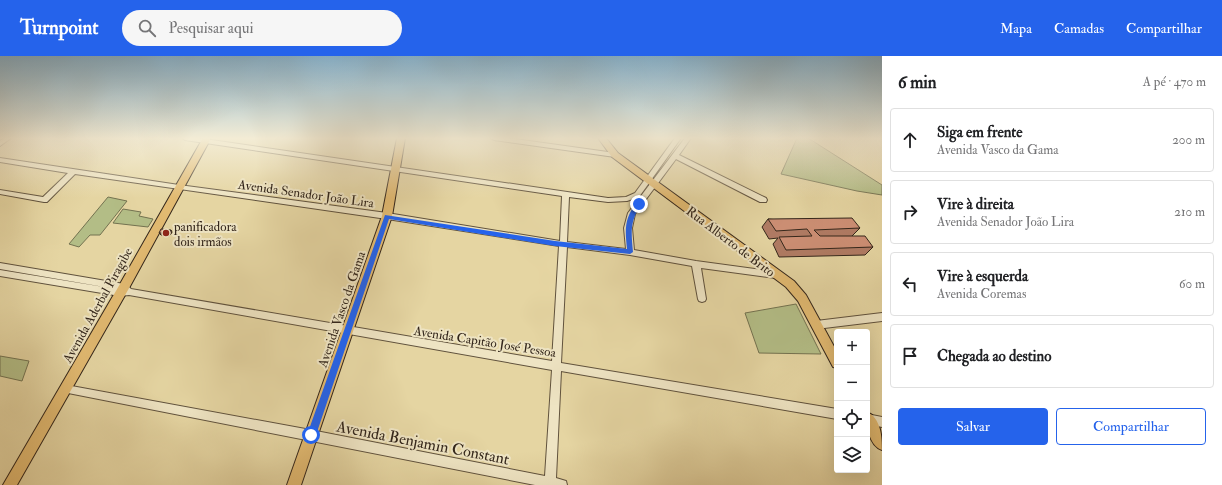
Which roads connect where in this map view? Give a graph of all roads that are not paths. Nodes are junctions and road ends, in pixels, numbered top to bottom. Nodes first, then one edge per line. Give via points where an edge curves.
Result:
1 (195, 158) edge
2 (325, 158) edge
3 (396, 158) edge
4 (618, 158) edge
5 (666, 158) edge
6 (674, 158) edge
7 (680, 158) edge
8 (0, 160) edge
9 (394, 169) junction
10 (74, 171) junction
11 (652, 182) junction
12 (179, 187) junction
13 (0, 192) edge
14 (566, 194) junction
15 (763, 200) dead end
16 (387, 216) junction
17 (564, 244) junction
18 (630, 252) junction
19 (696, 264) junction
20 (0, 266) edge
21 (0, 272) edge
22 (776, 275) junction
23 (124, 291) junction
24 (702, 299) dead end
25 (882, 317) edge
26 (816, 325) junction
27 (348, 332) junction
28 (834, 358) edge
29 (557, 365) junction
30 (66, 389) junction
31 (834, 413) edge
32 (870, 420) edge
33 (882, 422) edge
34 (870, 424) edge
35 (311, 435) junction
36 (882, 444) edge
37 (550, 484) edge
38 (10, 485) edge
39 (294, 485) edge
40 (562, 485) edge

1 - 12 main road, Avenida Aderbal Piragibe
2 - 9 street
3 - 9 main road, Avenida Vasco da Gama
4 - 11 main road, Rua Alberto de Brito
5 - 11 street
6 - 11 street
7 - 15 street
8 - 10 street, Avenida Senador João Lira
9 - 14 street
9 - 16 main road, Avenida Vasco da Gama
10 - 12 street, Avenida Senador João Lira
10 - 13 street via 44,200
11 - 14 street via 637,195 621,200
11 - 18 street via 630,219
11 - 22 main road, Rua Alberto de Brito
12 - 16 street, Avenida Senador João Lira
12 - 23 main road, Avenida Aderbal Piragibe
14 - 17 street
16 - 17 street, Avenida Senador João Lira
16 - 27 main road, Avenida Vasco da Gama
17 - 18 street, Avenida Senador João Lira
17 - 29 street
18 - 19 street, Avenida Senador João Lira
19 - 22 street, Avenida Senador João Lira
19 - 24 street
20 - 23 street, Avenida Capitão José Pessoa
21 - 23 street, Avenida Capitão José Pessoa
22 - 26 main road, Rua Alberto de Brito via 796,290
23 - 27 street, Avenida Capitão José Pessoa
23 - 30 main road, Avenida Aderbal Piragibe
25 - 26 street
26 - 28 main road, Rua Alberto de Brito
27 - 29 street, Avenida Capitão José Pessoa
27 - 35 main road, Avenida Vasco da Gama
29 - 31 street, Avenida Capitão José Pessoa
29 - 37 street
30 - 35 street, Avenida Benjamin Constant
30 - 38 main road, Avenida Aderbal Piragibe
32 - 33 street
34 - 36 main road
35 - 37 street, Avenida Benjamin Constant
35 - 39 main road, Avenida Vasco da Gama
37 - 40 street, Avenida Benjamin Constant

